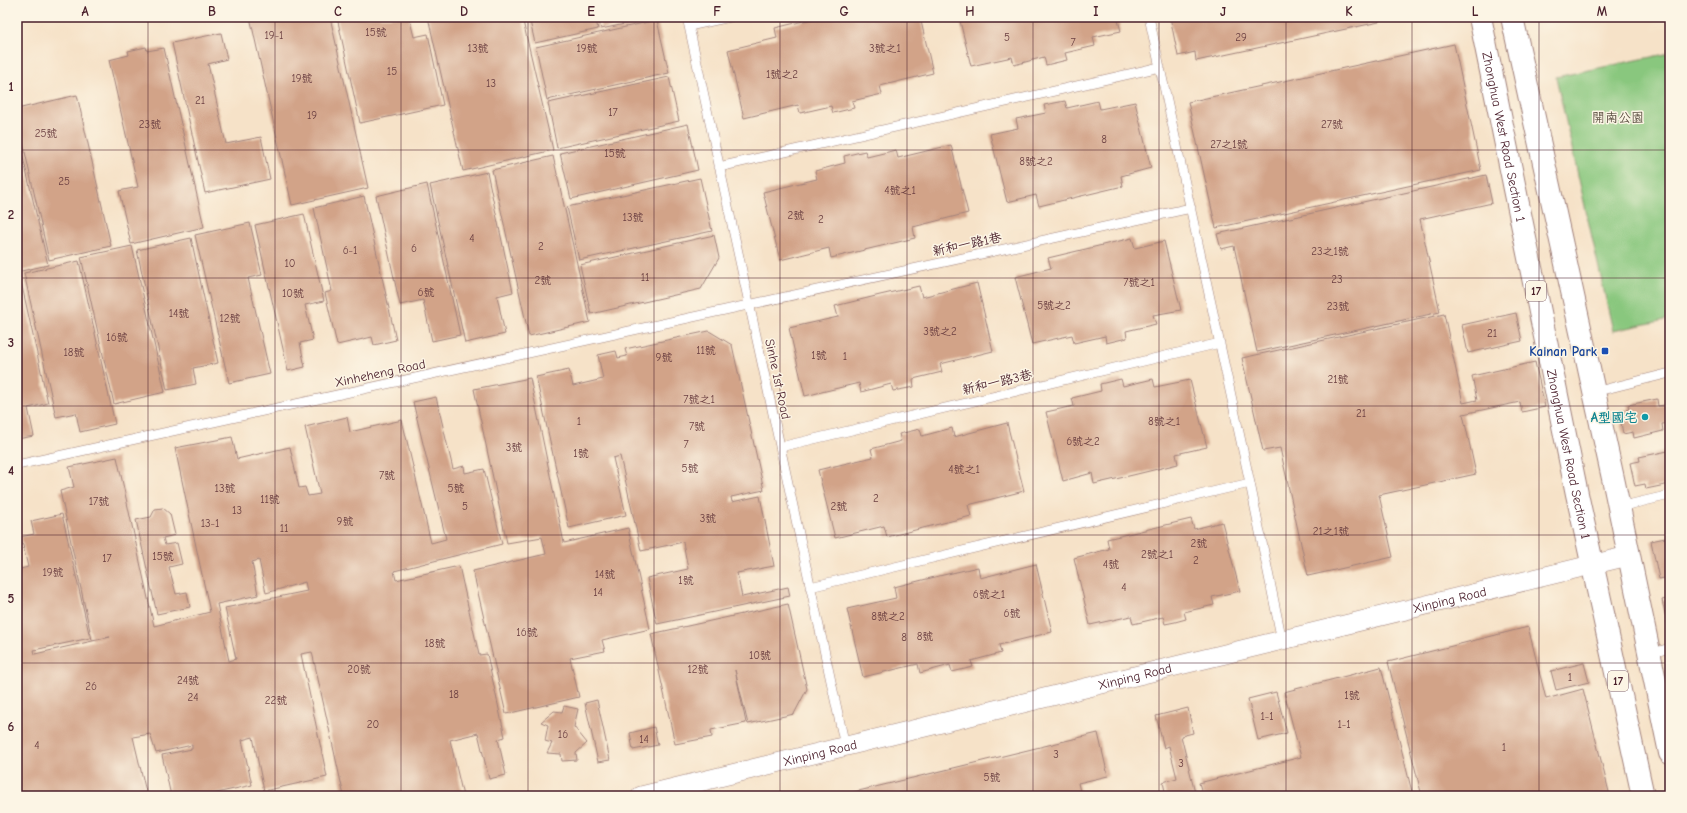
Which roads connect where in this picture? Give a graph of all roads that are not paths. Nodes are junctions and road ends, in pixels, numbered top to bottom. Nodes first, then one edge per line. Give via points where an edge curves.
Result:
1 (730, 17) edge
2 (1149, 17) edge
3 (1480, 17) edge
4 (1512, 17) edge
5 (688, 22) edge
6 (1160, 67) junction
7 (719, 167) junction
8 (1191, 208) junction
9 (749, 306) junction
10 (1220, 343) junction
11 (1670, 373) edge
12 (1594, 392) junction
13 (780, 447) junction
14 (17, 465) edge
15 (1250, 483) junction
16 (1670, 495) edge
17 (1619, 507) junction
18 (1628, 556) junction
19 (1593, 565) junction
20 (810, 587) junction
21 (1282, 641) junction
22 (1670, 648) edge
23 (1649, 654) junction
24 (845, 746) junction
25 (1670, 754) edge
26 (640, 796) edge
27 (1643, 796) edge

1 - 5 lane
2 - 6 lane
3 - 19 main road, Zhonghua West Road Section 1 / 17
4 - 12 main road
5 - 7 lane, Sinhe 1st Road
6 - 7 lane
6 - 8 lane
7 - 9 lane, Sinhe 1st Road
8 - 9 lane, 新和一路1巷
8 - 10 lane
9 - 13 lane, Sinhe 1st Road
9 - 14 lane, Xinheheng Road
10 - 13 lane, 新和一路3巷
10 - 15 lane
11 - 12 lane
12 - 17 main road
13 - 20 lane, Sinhe 1st Road
15 - 20 lane
15 - 21 lane
16 - 17 lane
17 - 18 main road
18 - 19 street, Xinping Road
18 - 23 main road
19 - 21 street, Xinping Road
19 - 27 main road, Zhonghua West Road Section 1 / 17
20 - 24 lane, Sinhe 1st Road
21 - 24 street, Xinping Road
22 - 23 lane
23 - 25 main road
24 - 26 street, Xinping Road

